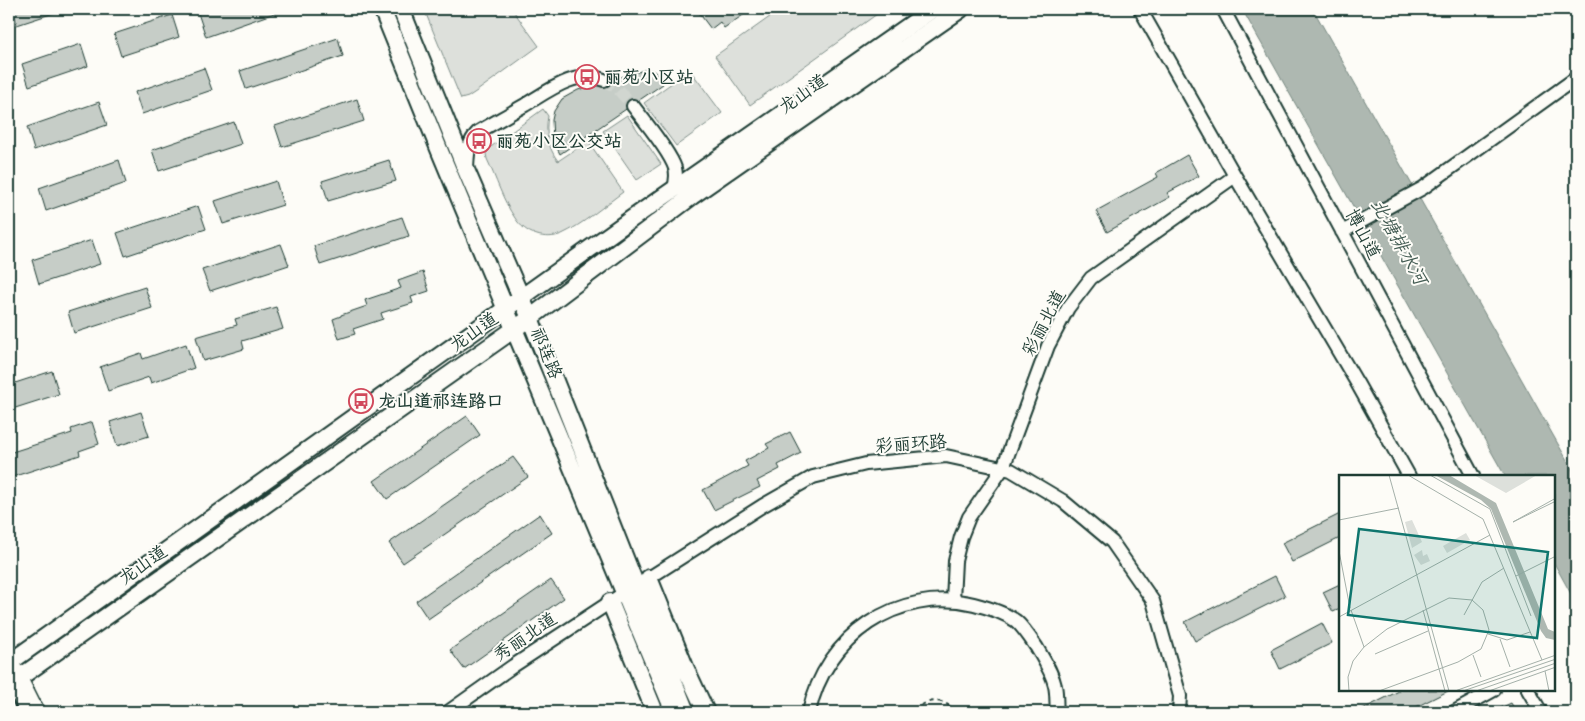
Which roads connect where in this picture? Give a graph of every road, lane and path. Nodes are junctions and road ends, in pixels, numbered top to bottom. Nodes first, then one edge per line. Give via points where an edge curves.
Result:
1 (382, 9) edge
2 (400, 9) edge
3 (933, 9) edge
4 (961, 9) edge
5 (1140, 9) edge
6 (1223, 9) edge
7 (1576, 78) edge
8 (604, 80) tunnel mouth
9 (633, 106) tunnel mouth
10 (466, 170) junction
11 (1235, 176) junction
12 (673, 191) junction
13 (1342, 232) junction
14 (521, 298) junction
15 (506, 309) junction
16 (530, 318) junction
17 (514, 329) junction
18 (1003, 468) junction
19 (1408, 475) edge
20 (1472, 475) edge
21 (637, 585) junction
22 (953, 600) junction
23 (610, 602) junction
24 (10, 657) edge
25 (12, 680) edge
26 (1492, 691) edge
27 (1529, 691) edge
28 (26, 712) edge
29 (38, 712) edge
30 (448, 712) edge
31 (655, 712) edge
32 (674, 712) edge
33 (686, 712) edge
34 (706, 712) edge
35 (809, 712) edge
36 (914, 712) edge
37 (956, 712) edge
38 (1056, 712) edge
39 (1179, 712) edge
40 (1454, 712) edge
41 (1541, 712) edge

1 - 15 main road, 祁连路
2 - 10 main road, 祁连路
3 - 12 main road, 龙山道
4 - 16 main road, 龙山道 via 692,196
5 - 11 street
6 - 13 street, 博山道
7 - 13 street via 1422,188
8 - 10 street via 584,77 558,85 478,132 469,144
9 - 12 street via 675,167
10 - 14 main road, 祁连路
11 - 18 street, 彩丽北道 via 1091,278 1068,308 1048,346
11 - 19 street
12 - 14 main road, 龙山道
13 - 20 street, 博山道
14 - 15 main road, 龙山道
14 - 16 main road, 祁连路
15 - 17 main road, 祁连路
15 - 24 main road, 龙山道
16 - 17 main road, 龙山道
16 - 21 main road, 祁连路
17 - 21 main road, 祁连路
17 - 25 main road, 龙山道
18 - 21 street, 彩丽环路 via 946,456 866,464 813,477
18 - 22 street, 彩丽北道 via 969,517 964,530 955,561
18 - 39 street, 彩丽环路 via 1063,501 1112,542 1153,602 1180,696
21 - 23 street, 秀丽北道
21 - 32 main road, 祁连路
21 - 33 main road, 祁连路
21 - 34 main road via 685,667
22 - 35 street via 928,600 900,607 876,618 854,634 829,662 812,696
22 - 38 street via 988,607 1015,621 1046,664 1055,686
23 - 30 street, 秀丽北道
23 - 31 main road
24 - 25 street
25 - 28 street
25 - 29 street
26 - 40 street
27 - 41 street
36 - 37 path via 920,705 937,701

